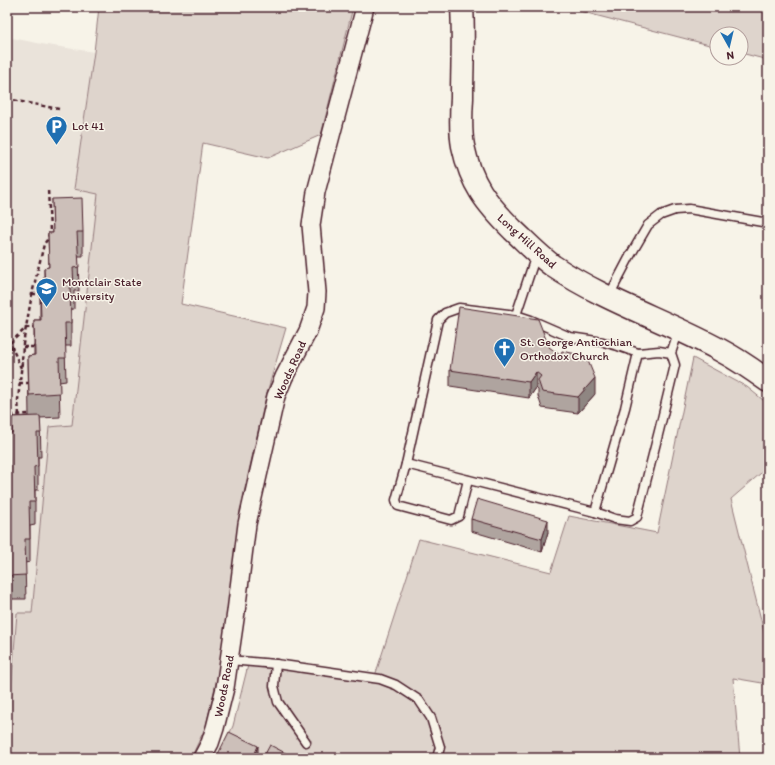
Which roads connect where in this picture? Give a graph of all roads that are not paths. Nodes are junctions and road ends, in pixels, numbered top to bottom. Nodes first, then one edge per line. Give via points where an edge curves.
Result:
1 (365, 7) edge
2 (462, 7) edge
3 (768, 223) edge
4 (537, 253) junction
5 (608, 296) junction
6 (516, 315) junction
7 (680, 330) junction
8 (671, 353) junction
9 (638, 354) junction
10 (768, 381) edge
11 (406, 464) junction
12 (468, 480) junction
13 (595, 512) junction
14 (229, 660) junction
15 (276, 664) junction
16 (306, 742) dead end
17 (202, 758) edge
18 (437, 758) edge

1 - 14 street, Woods Road via 316,192 311,225 316,308 274,403 247,524
2 - 4 street, Long Hill Road via 461,122 462,144 468,166 485,199 496,213
3 - 5 lane via 689,209 661,215 648,225
4 - 5 street, Long Hill Road via 578,282
4 - 6 lane
5 - 7 street, Long Hill Road
6 - 9 lane via 570,337 603,342
6 - 11 lane via 459,308 446,313 438,320
7 - 8 lane
7 - 10 street, Long Hill Road via 721,350
8 - 9 lane via 659,351
8 - 13 lane via 675,365 637,517 630,521
9 - 13 lane
11 - 12 lane
11 - 12 lane via 396,500 398,506 451,520 459,516
12 - 13 lane
14 - 15 lane
14 - 17 street, Woods Road via 215,728
15 - 16 lane via 274,686 278,702
15 - 18 lane via 380,679 396,685 419,700 431,718 440,747

